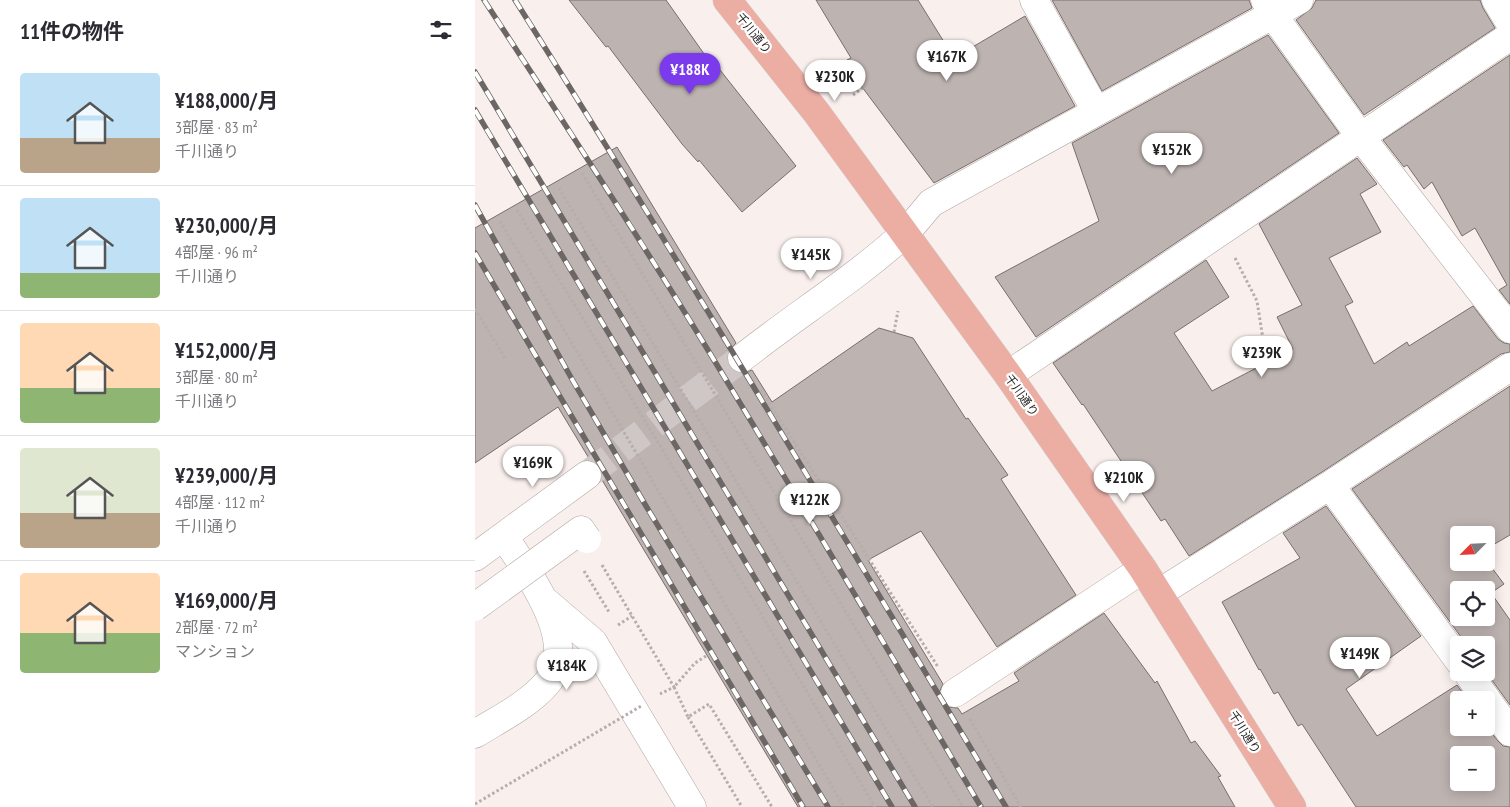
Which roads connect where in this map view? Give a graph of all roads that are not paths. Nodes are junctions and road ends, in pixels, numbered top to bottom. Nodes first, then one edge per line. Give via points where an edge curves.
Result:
1 (727, 0) edge
2 (1034, 0) edge
3 (1299, 0) edge
4 (1496, 0) edge
5 (1269, 8) edge
6 (1510, 23) edge
7 (1510, 36) edge
8 (1096, 111) junction
9 (1360, 136) junction
10 (905, 234) junction
11 (1510, 329) edge
12 (742, 358) tunnel mouth
13 (1510, 367) edge
14 (1008, 375) junction
15 (587, 474) tunnel mouth
16 (1330, 486) junction
17 (504, 536) junction
18 (591, 538) road end
19 (475, 557) edge
20 (1143, 569) junction
21 (1159, 593) junction
22 (545, 601) junction
23 (475, 607) edge
24 (1450, 650) edge
25 (1473, 681) edge
26 (955, 693) road end
27 (1510, 732) edge
28 (475, 734) edge
29 (692, 807) edge
30 (1291, 807) edge

1 - 10 main road, 千川通り via 816,112
2 - 8 street
3 - 5 street
4 - 6 street
5 - 8 street
5 - 9 street
7 - 9 street
8 - 10 street via 931,203
9 - 11 street
9 - 14 street
10 - 12 street
10 - 14 main road, 千川通り
13 - 16 street
14 - 20 main road, 千川通り
15 - 17 street
16 - 21 street
16 - 24 street
17 - 19 street
17 - 22 street
18 - 23 street, bridge
20 - 21 main road, 千川通り
20 - 26 street
21 - 30 main road, 千川通り
22 - 28 street via 558,641 557,665 547,683 526,703
22 - 29 street via 593,642
25 - 27 street

